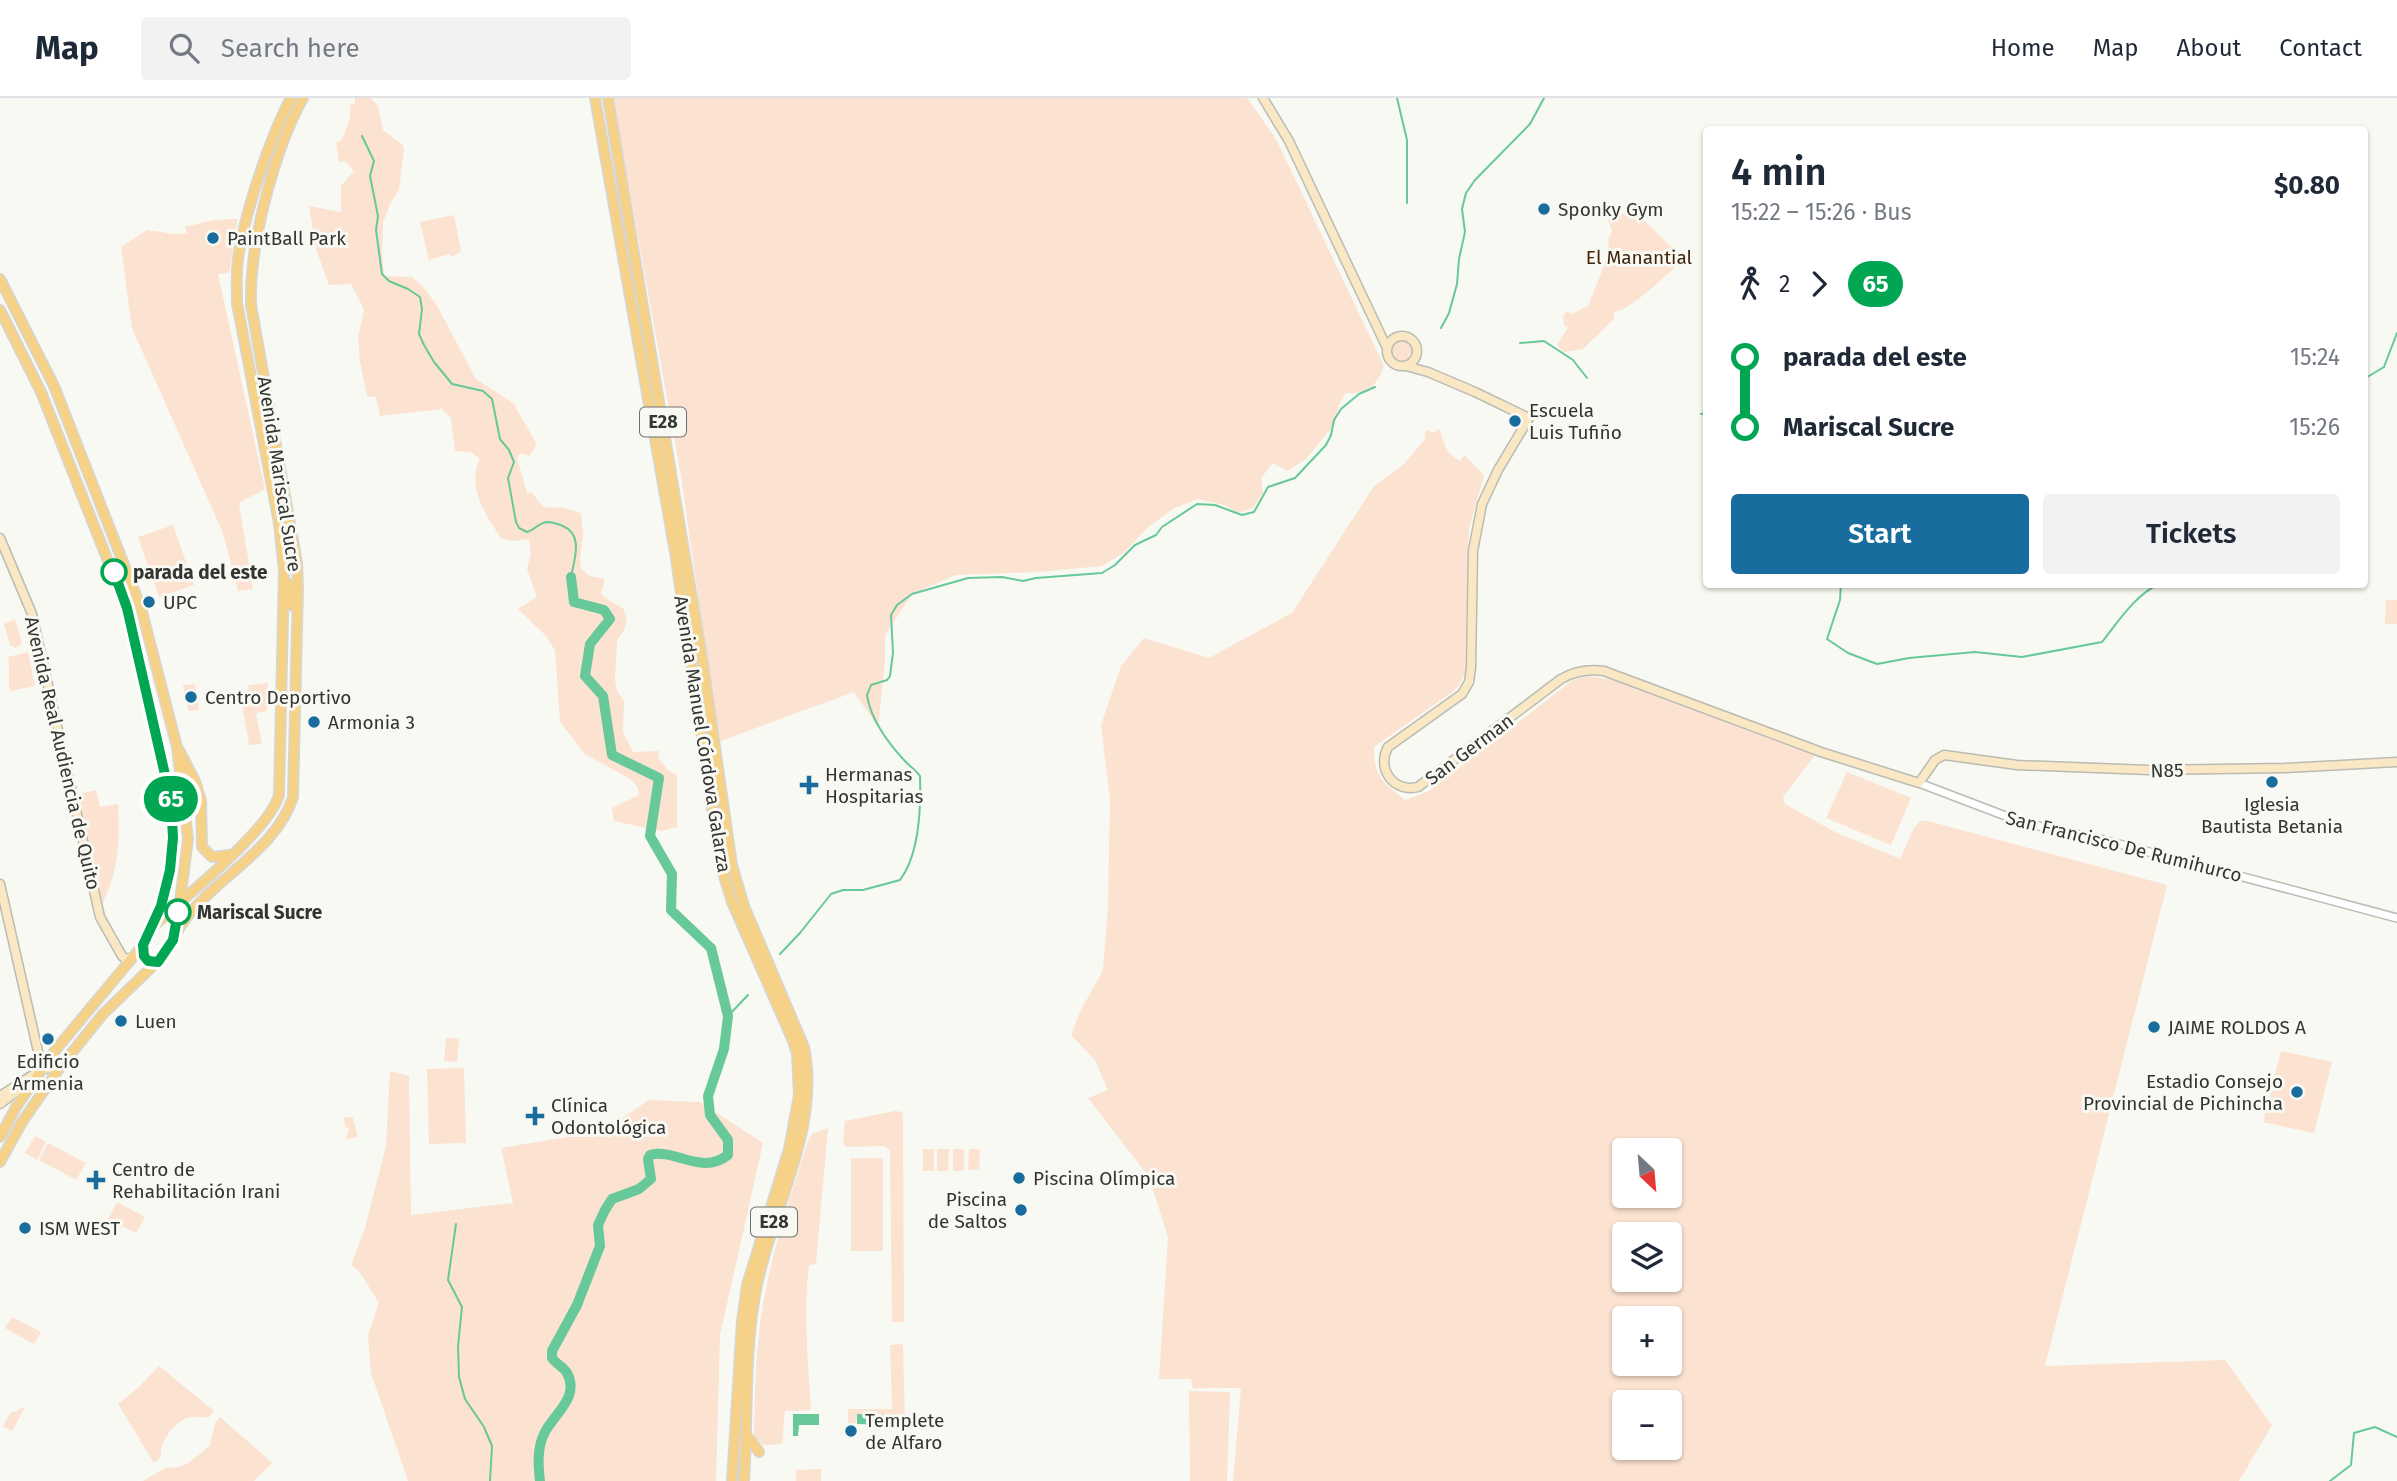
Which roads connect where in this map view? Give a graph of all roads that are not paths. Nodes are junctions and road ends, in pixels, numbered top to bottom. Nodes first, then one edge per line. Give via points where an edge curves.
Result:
1 (291, 98) edge
2 (303, 98) edge
3 (596, 98) edge
4 (608, 98) edge
5 (1263, 98) edge
6 (0, 279) edge
7 (0, 310) edge
8 (1379, 329) junction
9 (1395, 338) junction
10 (1387, 348) junction
11 (1416, 356) junction
12 (1406, 366) junction
13 (1428, 373) junction
14 (261, 428) junction
15 (667, 446) junction
16 (656, 448) junction
17 (282, 469) junction
18 (672, 515) junction
19 (0, 538) edge
20 (282, 548) junction
21 (298, 605) junction
22 (702, 746) junction
23 (714, 746) junction
24 (177, 747) junction
25 (2397, 762) edge
26 (1855, 763) joint
27 (1919, 783) junction
28 (231, 855) junction
29 (0, 884) edge
30 (180, 901) junction
31 (2397, 918) edge
32 (154, 926) junction
33 (173, 940) junction
34 (143, 945) junction
35 (134, 957) junction
36 (763, 961) junction
37 (158, 962) junction
38 (781, 1000) junction
39 (59, 1068) junction
40 (41, 1069) junction
41 (5, 1097) edge
42 (0, 1104) edge
43 (16, 1107) junction
44 (0, 1137) edge
45 (0, 1162) edge
46 (747, 1434) junction
47 (760, 1452) dead end
48 (756, 1464) dead end
49 (744, 1479) edge
50 (732, 1481) edge

1 - 14 main road, Avenida Mariscal Sucre via 253,198 237,272 237,303
2 - 17 main road, Avenida Mariscal Sucre via 267,197 250,277 251,305
3 - 16 main road, Avenida Manuel Córdova Galarza / E28
4 - 15 main road, Avenida Manuel Córdova Galarza / E28
5 - 8 main road via 1289,141
6 - 24 main road via 54,386 123,559 141,608
7 - 32 main road via 41,392 127,608 171,801 170,870
8 - 9 main road
8 - 10 main road
9 - 10 main road
9 - 11 main road via 1414,341
10 - 12 main road via 1390,361
11 - 12 main road
11 - 13 main road
12 - 13 main road
13 - 26 main road, San German via 1529,418 1482,504 1473,551 1469,682 1462,694 1388,747 1384,765 1393,782 1418,788 1561,678 1593,670
14 - 17 main road via 269,427
14 - 20 main road, Avenida Mariscal Sucre
15 - 16 main road
15 - 18 main road, Avenida Manuel Córdova Galarza / E28
16 - 18 main road, Avenida Manuel Córdova Galarza / E28
17 - 21 main road, Avenida Mariscal Sucre via 297,563
18 - 22 main road, Avenida Manuel Córdova Galarza / E28
18 - 23 main road, Avenida Manuel Córdova Galarza / E28 via 703,664
19 - 35 main road, Avenida Real Audiencia de Quito via 32,614 100,917 122,956
20 - 21 main road via 289,566 290,604
20 - 28 main road, Avenida Mariscal Sucre via 279,795 273,811
21 - 33 main road, Avenida Mariscal Sucre via 294,788 289,809 268,839 196,905
22 - 23 main road
22 - 36 main road, Avenida Manuel Córdova Galarza / E28 via 720,863 732,902
23 - 36 main road, Avenida Manuel Córdova Galarza / E28 via 737,886
24 - 28 main road via 201,801 203,848 212,857
24 - 30 main road via 188,839
25 - 27 main road, N85 via 2148,771 2017,765 1944,755
26 - 27 main road, San Francisco De Rumihurco
27 - 31 street, San Francisco De Rumihurco via 2024,823 2113,842
28 - 30 main road, Avenida Mariscal Sucre
29 - 40 main road
30 - 32 main road, Avenida Mariscal Sucre
30 - 33 main road
32 - 33 main road via 167,927
32 - 34 main road
33 - 37 main road, Avenida Mariscal Sucre
34 - 35 main road
34 - 37 main road via 145,959
35 - 40 main road
36 - 38 main road, Avenida Manuel Córdova Galarza / E28
37 - 39 main road, Avenida Mariscal Sucre via 103,1014
38 - 46 main road, Avenida Manuel Córdova Galarza / E28 via 807,1058 807,1115 756,1288
38 - 50 main road, Avenida Manuel Córdova Galarza / E28 via 797,1054 799,1095 789,1149 747,1285
39 - 40 main road
39 - 45 main road, Avenida Mariscal Sucre
40 - 41 main road via 28,1084
40 - 43 main road
41 - 42 main road
41 - 43 main road via 15,1100
43 - 44 main road
46 - 47 main road
46 - 49 main road, Avenida Manuel Córdova Galarza / E28
48 - 49 main road

